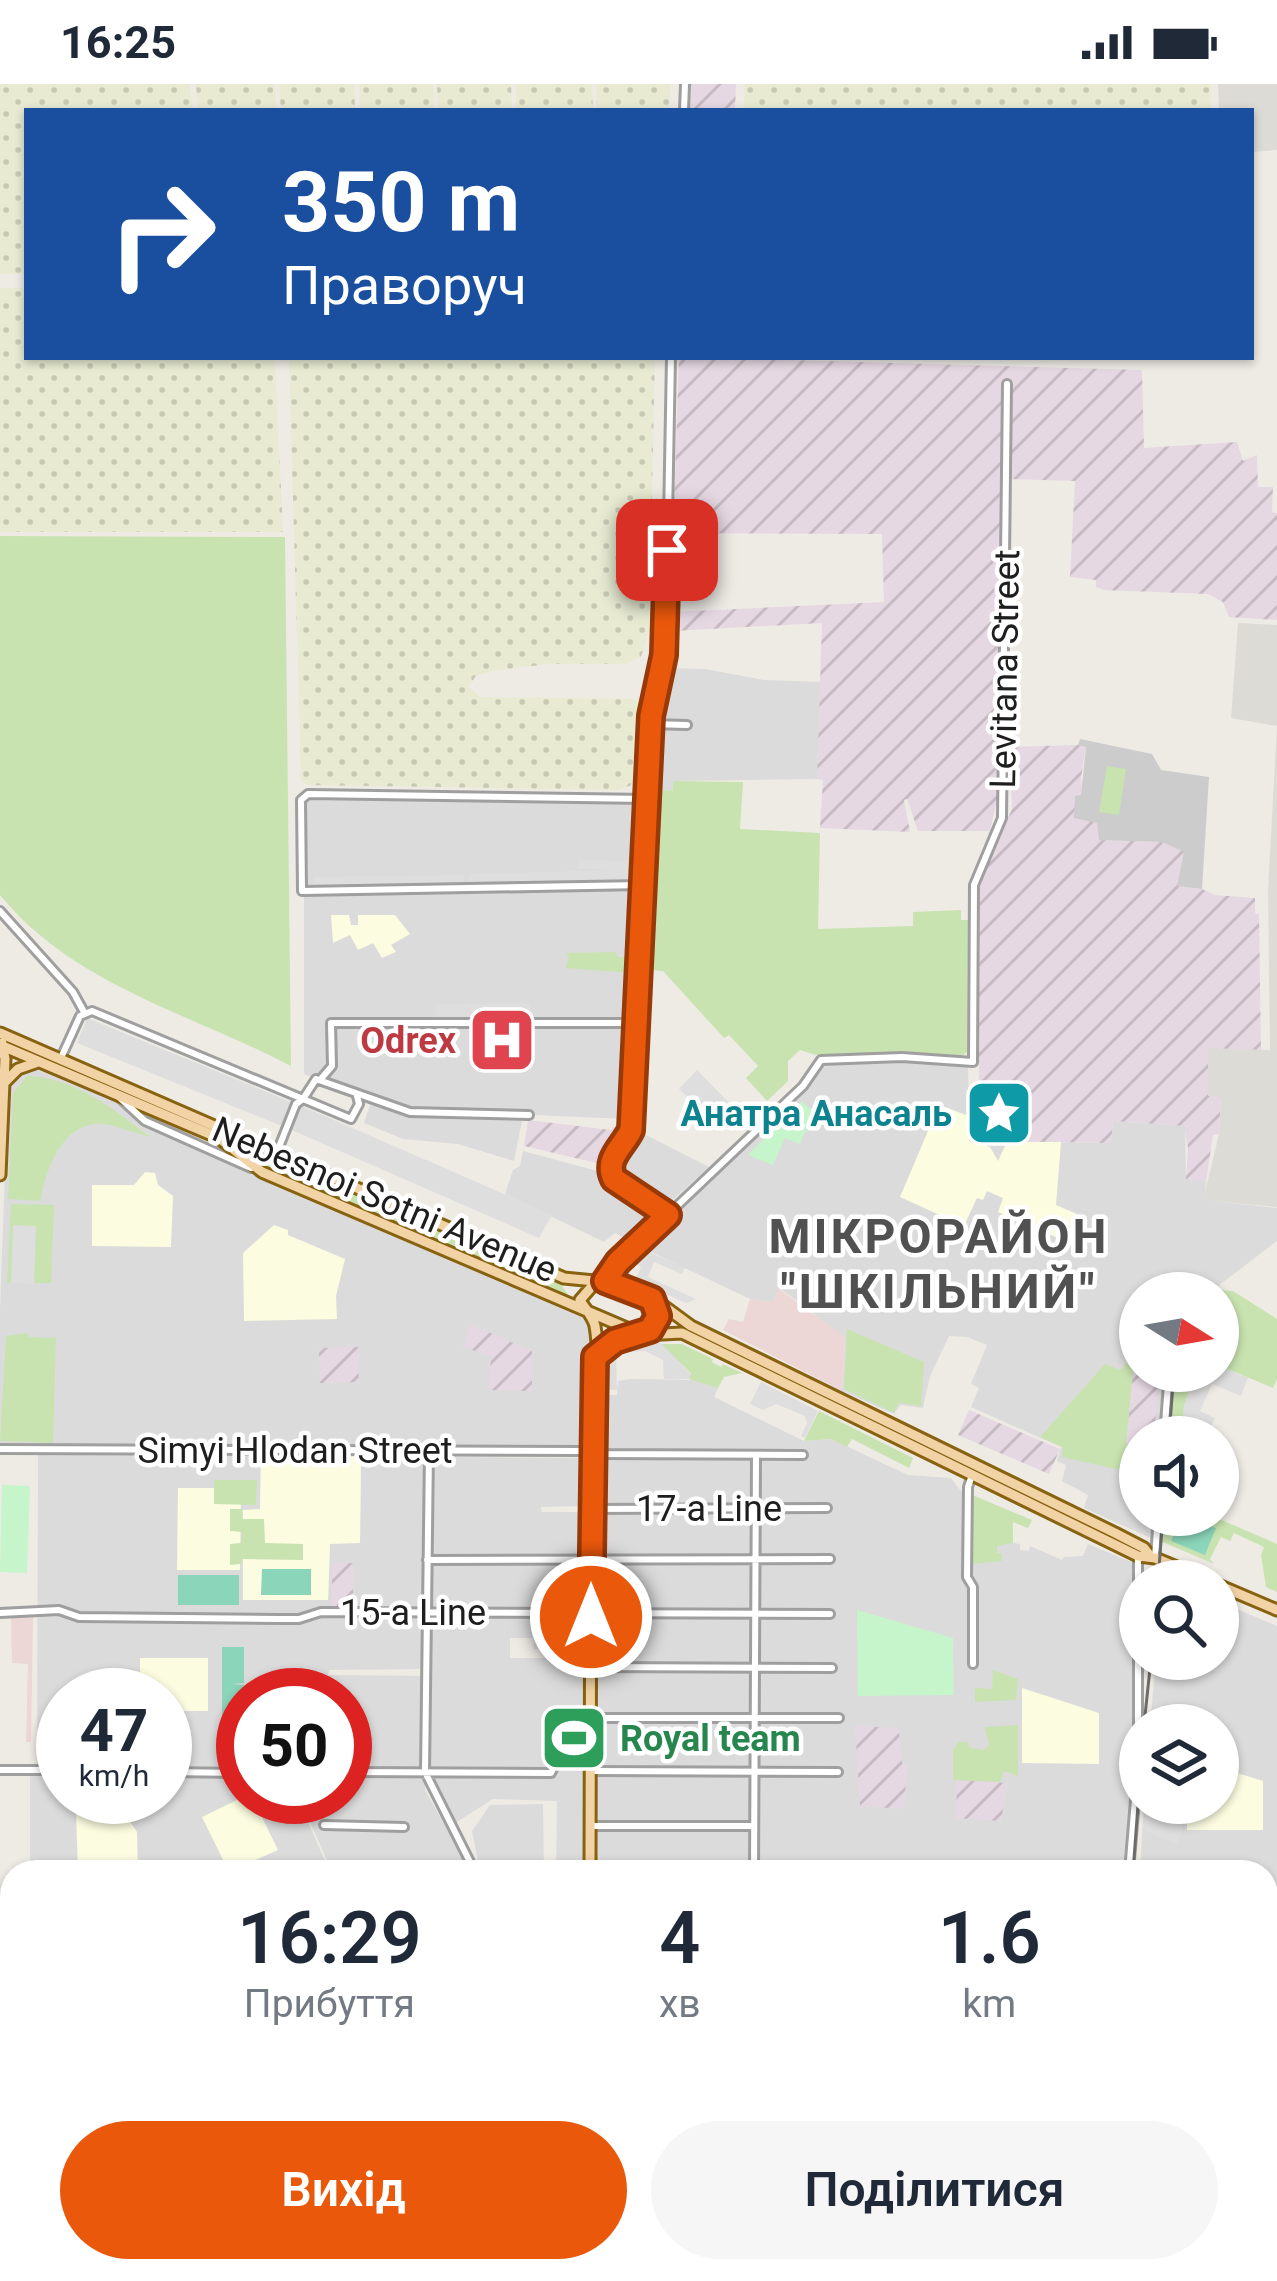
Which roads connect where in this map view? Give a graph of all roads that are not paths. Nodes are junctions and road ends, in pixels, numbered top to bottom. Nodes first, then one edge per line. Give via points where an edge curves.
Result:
1 (671, 360) edge
2 (1007, 384) dead end
3 (650, 724) junction
4 (687, 725) dead end
5 (648, 799) junction
6 (644, 885) junction
7 (0, 911) edge
8 (84, 1012) junction
9 (638, 1024) junction
10 (1, 1041) edge
11 (60, 1060) junction
12 (41, 1062) junction
13 (320, 1080) junction
14 (3, 1084) junction
15 (357, 1096) junction
16 (303, 1100) junction
17 (529, 1115) dead end
18 (277, 1152) junction
19 (0, 1175) edge
20 (668, 1215) junction
21 (602, 1281) junction
22 (652, 1299) junction
23 (586, 1311) junction
24 (643, 1335) junction
25 (595, 1357) junction
26 (898, 1434) junction
27 (0, 1449) edge
28 (429, 1451) junction
29 (591, 1451) junction
30 (756, 1455) junction
31 (803, 1456) dead end
32 (972, 1475) junction
33 (756, 1508) junction
34 (826, 1508) dead end
35 (591, 1509) junction
36 (1156, 1536) edge
37 (1138, 1556) junction
38 (1153, 1557) junction
39 (591, 1558) junction
40 (755, 1559) junction
41 (830, 1559) dead end
42 (428, 1560) junction
43 (1160, 1560) edge
44 (1239, 1594) edge
45 (1277, 1610) edge
46 (427, 1612) junction
47 (0, 1613) edge
48 (591, 1613) junction
49 (755, 1613) junction
50 (830, 1614) dead end
51 (974, 1664) dead end
52 (591, 1667) junction
53 (755, 1667) junction
54 (832, 1667) dead end
55 (591, 1718) junction
56 (755, 1718) junction
57 (838, 1718) dead end
58 (590, 1748) junction
59 (0, 1770) edge
60 (36, 1770) edge
61 (372, 1772) edge
62 (425, 1772) junction
63 (590, 1772) junction
64 (754, 1772) junction
65 (838, 1772) dead end
66 (324, 1825) dead end
67 (404, 1826) dead end
68 (590, 1826) junction
69 (754, 1826) junction
70 (469, 1860) edge
71 (590, 1860) edge
72 (754, 1860) edge
73 (1130, 1860) edge

1 - 3 street via 666,630
2 - 20 street, Levitana Street via 1002,818 974,885 974,1062 820,1060
3 - 4 street
3 - 5 street
5 - 6 street
5 - 6 street via 301,800 302,891
6 - 9 street
7 - 8 street
8 - 11 street
8 - 16 street
9 - 13 street via 331,1023 331,1070
9 - 20 street via 631,1130 610,1170
10 - 11 main road, Nebesnoi Sotni Avenue
10 - 12 main road, Nebesnoi Sotni Avenue
10 - 14 main road
11 - 18 main road, Nebesnoi Sotni Avenue
12 - 14 main road
12 - 23 main road, Nebesnoi Sotni Avenue via 219,1138 262,1172
13 - 15 street
13 - 16 street
14 - 19 main road
15 - 16 street via 351,1119
15 - 17 street via 412,1112
16 - 18 street
18 - 21 main road, Nebesnoi Sotni Avenue via 562,1277
20 - 21 street, Levitana Street
21 - 22 main road, Nebesnoi Sotni Avenue
21 - 23 main road, Levitana Street via 582,1294
22 - 24 main road via 656,1324
22 - 26 main road, Nebesnoi Sotni Avenue
23 - 24 main road, Nebesnoi Sotni Avenue
23 - 25 main road via 595,1323
24 - 25 main road via 615,1341
24 - 26 main road, Nebesnoi Sotni Avenue via 682,1333
25 - 29 main road
26 - 32 main road, Nebesnoi Sotni Avenue
26 - 38 main road, Nebesnoi Sotni Avenue
27 - 28 street, Simyi Hlodan Street
28 - 29 street, Simyi Hlodan Street
28 - 42 street
29 - 30 street, Simyi Hlodan Street
29 - 35 main road
30 - 31 street, Simyi Hlodan Street
30 - 33 street
32 - 37 main road, Nebesnoi Sotni Avenue
32 - 51 street
33 - 34 street, 17-a Line
33 - 35 street, 17-a Line
33 - 40 street
35 - 39 main road
36 - 38 street
37 - 38 main road, Nebesnoi Sotni Avenue
37 - 73 street
38 - 43 main road, Nebesnoi Sotni Avenue
39 - 40 street
39 - 42 street
39 - 48 main road
40 - 41 street
40 - 49 street
42 - 46 street
44 - 45 main road
46 - 47 street, 15-a Line via 317,1612 299,1619
46 - 48 street, 15-a Line
46 - 62 street
48 - 49 street, 15-a Line
48 - 52 main road
49 - 50 street, 15-a Line
49 - 53 street
52 - 53 street
52 - 55 main road
53 - 54 street
53 - 56 street
55 - 56 street
55 - 58 main road
56 - 57 street
56 - 64 street
58 - 62 street via 562,1751 551,1773
58 - 63 main road
59 - 60 street
61 - 62 street
62 - 70 street
63 - 64 street
63 - 68 main road
64 - 65 street
64 - 69 street
66 - 67 street
68 - 69 street
68 - 71 main road
69 - 72 street

